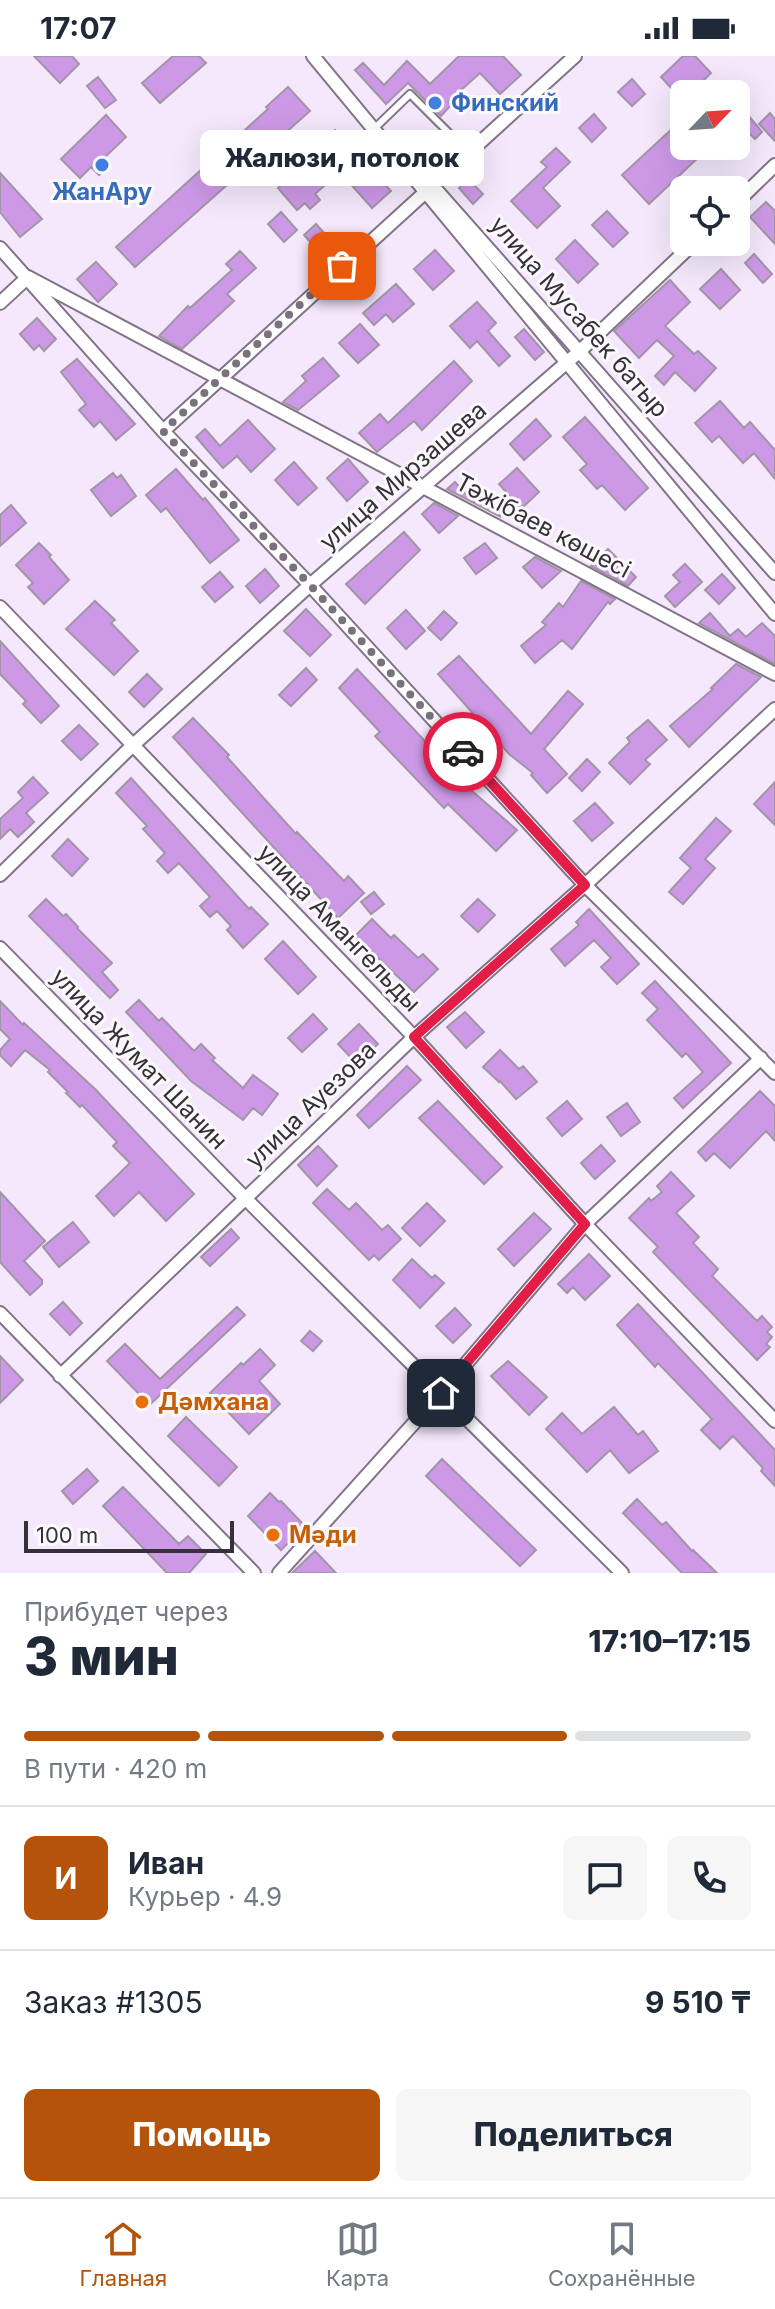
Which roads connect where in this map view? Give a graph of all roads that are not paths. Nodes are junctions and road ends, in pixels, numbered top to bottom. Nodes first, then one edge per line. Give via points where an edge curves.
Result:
1 (314, 56) edge
2 (575, 56) edge
3 (378, 125) junction
4 (468, 152) junction
5 (775, 165) edge
6 (432, 184) junction
7 (750, 189) edge
8 (0, 248) edge
9 (680, 256) edge
10 (28, 277) junction
11 (0, 303) edge
12 (580, 351) junction
13 (163, 431) junction
14 (775, 573) edge
15 (310, 585) junction
16 (0, 607) edge
17 (775, 614) edge
18 (775, 674) edge
19 (775, 709) edge
20 (132, 746) junction
21 (0, 875) edge
22 (585, 885) junction
23 (0, 948) edge
24 (414, 1037) junction
25 (761, 1058) junction
26 (775, 1073) edge
27 (245, 1198) junction
28 (585, 1224) junction
29 (0, 1313) edge
30 (60, 1376) junction
31 (441, 1393) junction
32 (775, 1421) edge
33 (254, 1573) edge
34 (279, 1573) edge
35 (622, 1573) edge

1 - 3 street, улица Мусабек батыр
1 - 17 street
2 - 4 street
3 - 4 lane via 410,94
3 - 6 street, улица Мусабек батыр
4 - 6 street
5 - 7 street
6 - 12 street, улица Мусабек батыр
6 - 13 street
8 - 10 street
9 - 12 street, улица Мирзашева
10 - 11 street
10 - 13 street
10 - 18 street, Тәжібаев көшесі
12 - 14 street, улица Мусабек батыр
12 - 15 street, улица Мирзашева
13 - 15 street
15 - 20 street, улица Мирзашева
15 - 22 street
16 - 20 street, улица Амангельды
19 - 22 street, улица Ауезова
20 - 21 street, улица Мирзашева
20 - 24 street, улица Амангельды
22 - 24 street, улица Ауезова
22 - 25 street
23 - 27 street, улица Жумат Шанин
24 - 27 street, улица Ауезова
24 - 28 street, улица Амангельды
25 - 26 street
25 - 28 street
27 - 30 street, улица Ауезова
27 - 31 street, улица Жумат Шанин
28 - 31 street
28 - 32 street, улица Амангельды
29 - 30 street
30 - 33 street
31 - 34 street
31 - 35 street, улица Жумат Шанин

